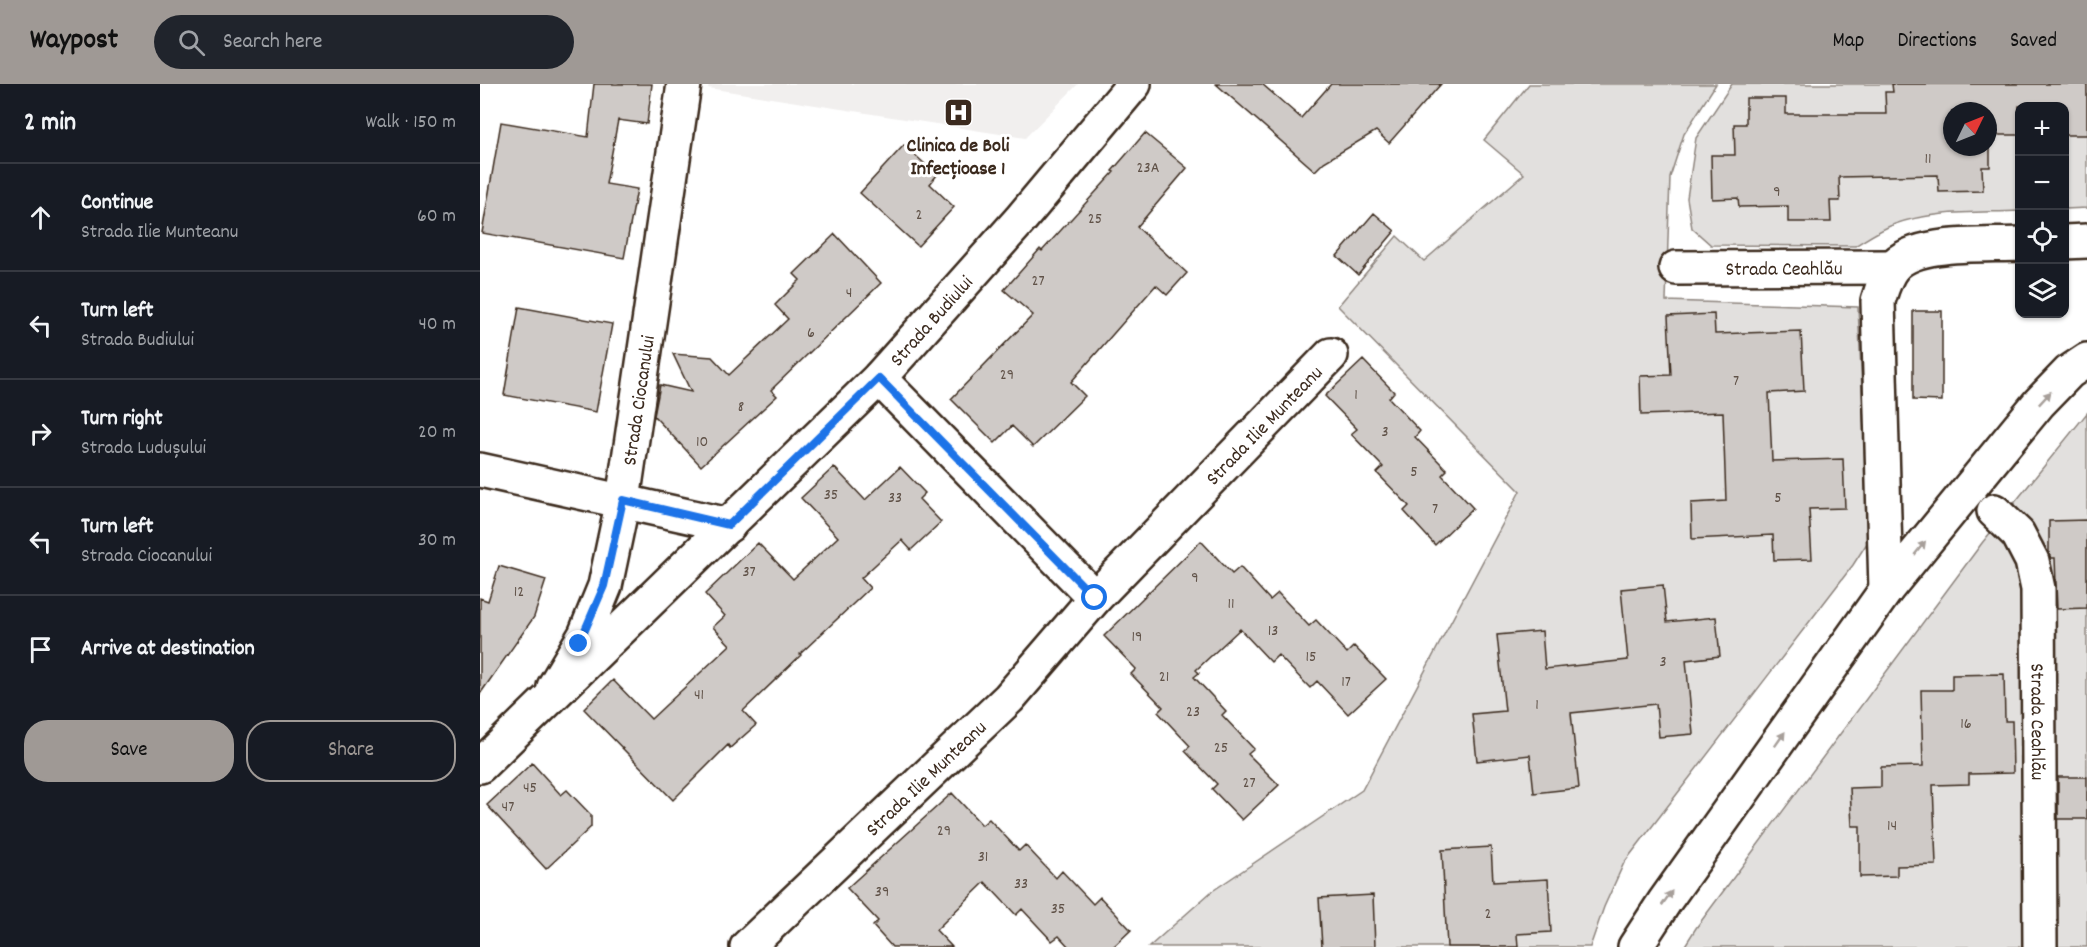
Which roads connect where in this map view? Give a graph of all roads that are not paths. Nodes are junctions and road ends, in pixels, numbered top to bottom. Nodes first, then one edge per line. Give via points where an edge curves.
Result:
1 (684, 84) edge
2 (1134, 84) edge
3 (2087, 241) edge
4 (2069, 242) edge
5 (2015, 244) edge
6 (1893, 267) junction
7 (1676, 268) dead end
8 (1331, 355) dead end
9 (2087, 360) edge
10 (879, 378) junction
11 (480, 470) edge
12 (623, 500) junction
13 (1994, 511) dead end
14 (729, 525) junction
15 (1886, 590) junction
16 (1095, 598) junction
17 (544, 704) junction
18 (480, 766) edge
19 (747, 947) edge
20 (1635, 947) edge
21 (2040, 947) edge

1 - 12 street, Strada Ciocanului
2 - 10 street, Strada Budiului
3 - 4 street
5 - 6 street via 1929,248 1908,255
6 - 7 street, Strada Ceahlău
6 - 15 street via 1878,301
8 - 16 street, Strada Ilie Munteanu
15 -> 9 street via 2039,403 2069,372
10 - 14 street, Strada Budiului
10 - 16 street
11 - 12 street
12 - 14 street
12 - 17 street, Strada Ciocanului via 604,586 585,635
13 - 21 street, Strada Ceahlău via 2018,534 2032,561 2038,589
14 - 17 street, Strada Budiului
20 -> 15 street
16 - 19 street, Strada Ilie Munteanu via 1009,698
17 - 18 street, Strada Budiului

